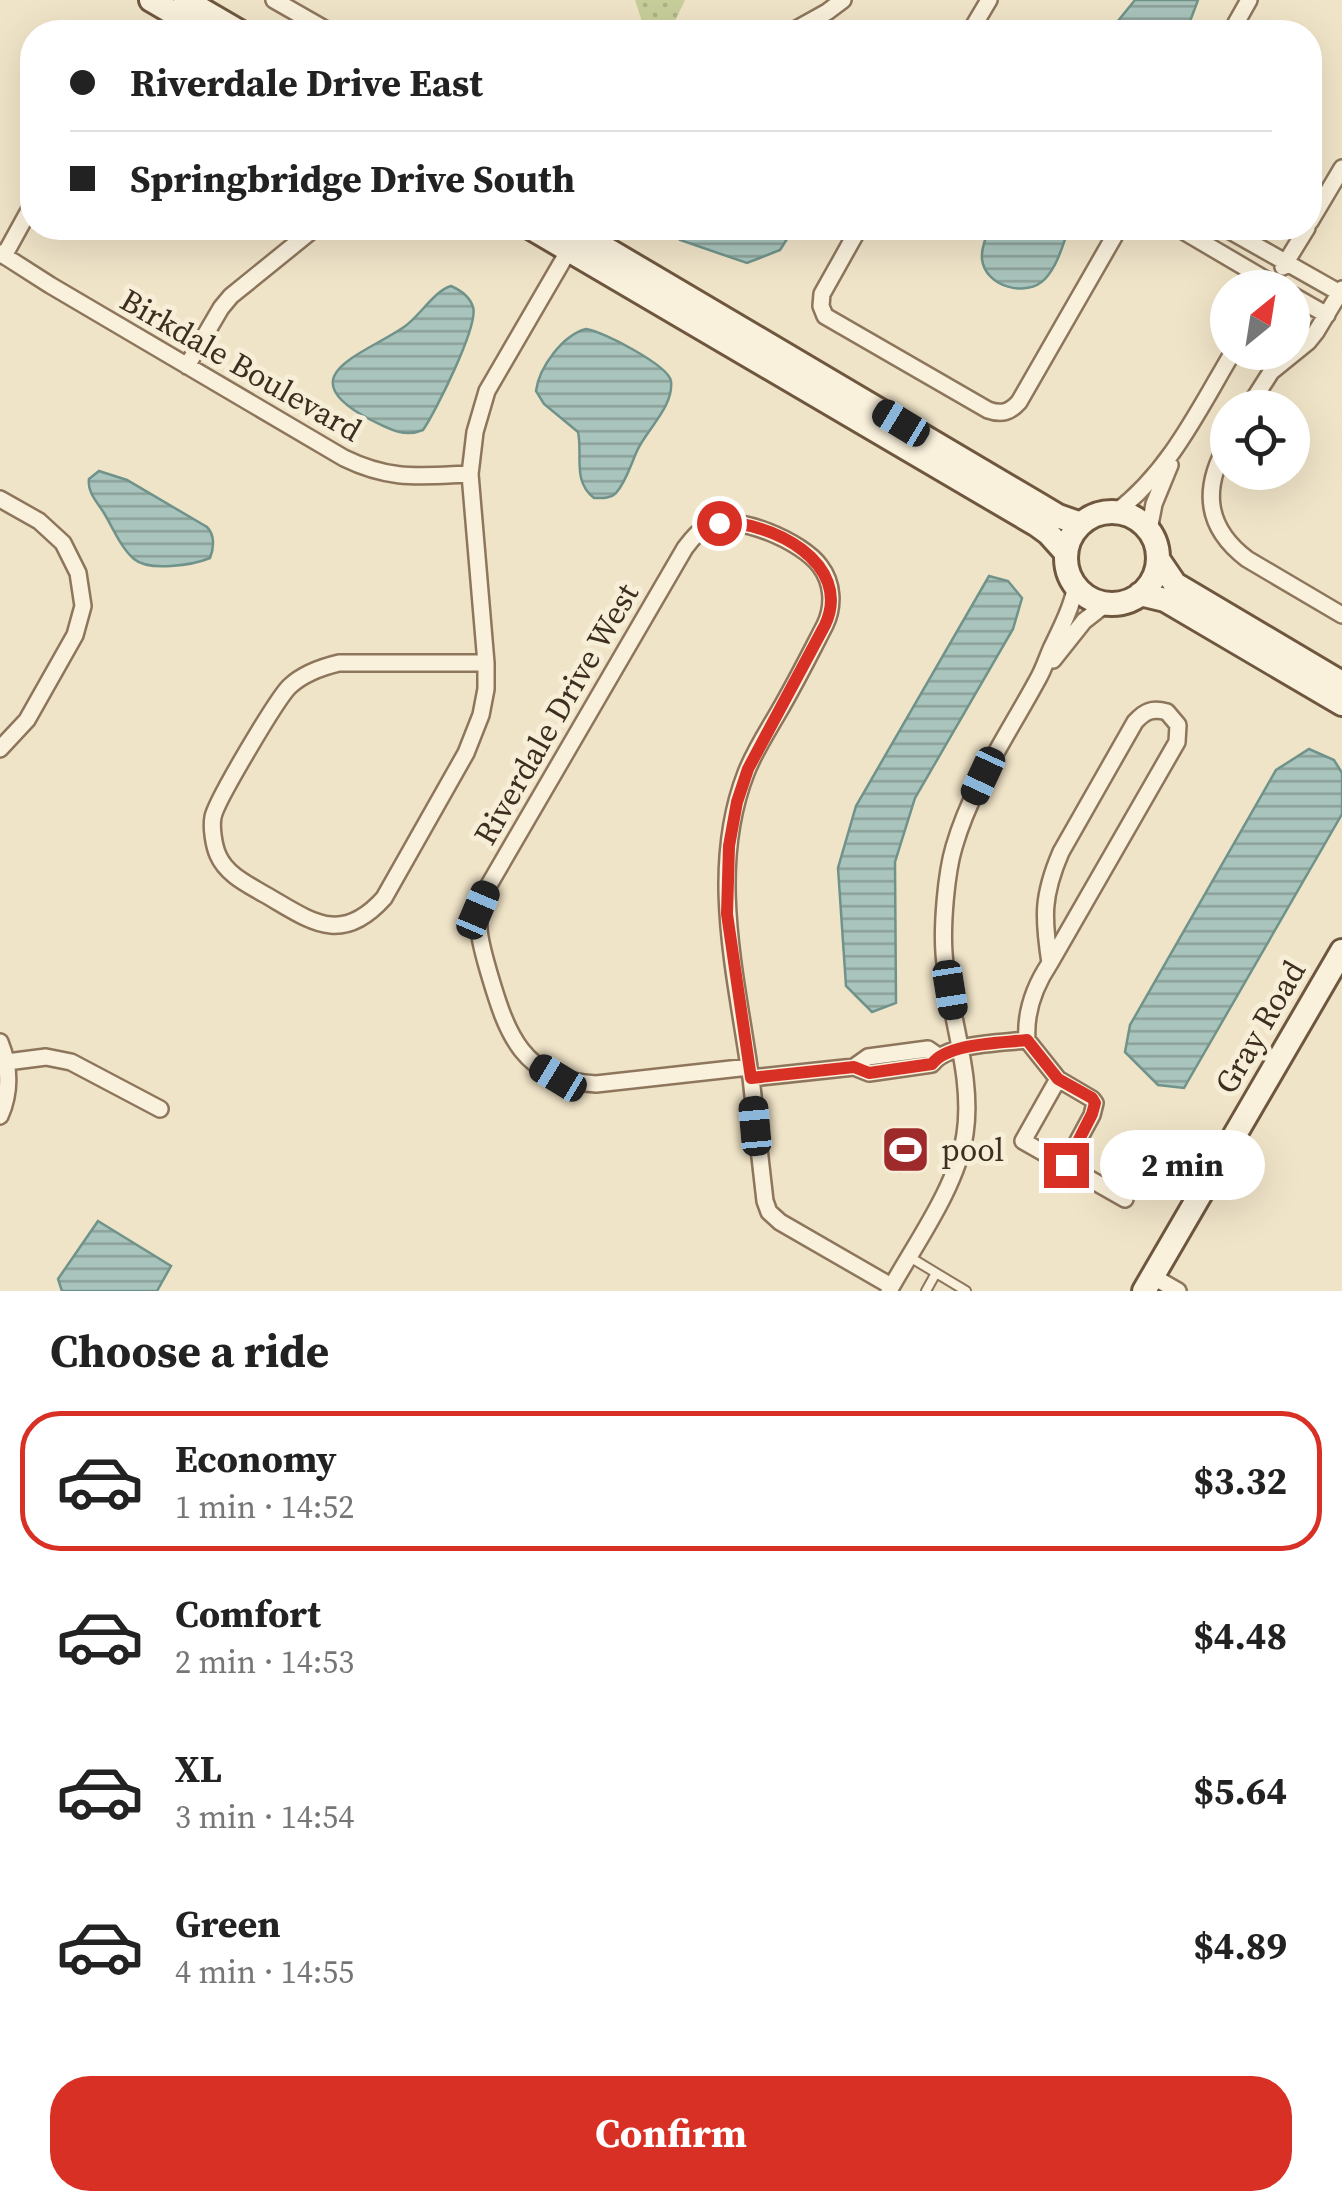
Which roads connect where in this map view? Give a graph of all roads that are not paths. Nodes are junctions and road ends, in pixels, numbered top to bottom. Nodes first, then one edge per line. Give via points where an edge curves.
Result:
1 (150, 0) edge
2 (185, 0) edge
3 (274, 0) edge
4 (843, 0) edge
5 (185, 20) edge
6 (219, 20) edge
7 (309, 20) edge
8 (813, 20) edge
9 (1342, 168) edge
10 (1322, 202) edge
11 (20, 225) edge
12 (300, 240) edge
13 (576, 240) edge
14 (579, 240) edge
15 (579, 240) edge
16 (852, 240) edge
17 (1112, 240) edge
18 (1199, 240) edge
19 (1230, 240) edge
20 (1246, 240) edge
21 (1299, 240) edge
22 (2, 254) edge
23 (1227, 256) junction
24 (1286, 262) junction
25 (1249, 270) edge
26 (1282, 270) edge
27 (1341, 291) edge
28 (1310, 305) edge
29 (1327, 315) junction
30 (187, 366) junction
31 (1223, 370) edge
32 (1260, 390) edge
33 (1180, 443) junction
34 (470, 474) junction
35 (1211, 490) edge
36 (3, 500) edge
37 (1116, 512) junction
38 (1081, 524) junction
39 (1149, 530) junction
40 (1066, 554) junction
41 (1158, 559) junction
42 (1076, 586) junction
43 (1140, 594) junction
44 (1107, 603) junction
45 (1342, 615) edge
46 (486, 663) junction
47 (1040, 675) junction
48 (1342, 683) edge
49 (1342, 704) edge
50 (0, 750) edge
51 (1342, 951) edge
52 (1050, 963) junction
53 (1027, 1040) junction
54 (0, 1042) edge
55 (960, 1048) junction
56 (7, 1062) junction
57 (750, 1072) junction
58 (1058, 1079) junction
59 (160, 1109) dead end
60 (0, 1116) edge
61 (1066, 1165) junction
62 (1125, 1200) dead end
63 (908, 1256) junction
64 (936, 1273) junction
65 (1148, 1284) edge
66 (890, 1288) edge
67 (926, 1291) edge
68 (966, 1291) edge
69 (1178, 1291) edge

1 - 5 street
2 - 6 street
3 - 7 street
4 - 8 street
9 - 10 street
11 - 22 street
12 - 30 street via 231,296
13 - 34 street via 487,391
14 - 38 street
15 - 40 street via 1048,532
16 - 17 street via 822,294 826,316 1003,413 1019,402
18 - 23 street
19 - 23 lane
20 - 24 street
21 - 24 street
22 - 30 street, Birkdale Boulevard
23 - 25 street
24 - 26 street
24 - 27 street
27 - 29 street
28 - 29 street
29 - 32 street
30 - 34 street, Birkdale Boulevard via 366,469
31 - 33 street
33 - 37 street
33 - 39 street
34 - 46 street
35 - 45 street via 1214,516 1233,548
36 - 50 street via 63,543 78,573 83,606 75,635 27,720
37 - 38 street
37 - 39 street
38 - 40 street
39 - 41 street
40 - 42 street
41 - 43 street
41 - 48 street via 1175,584
42 - 44 street
42 - 47 street
43 - 44 street
43 - 49 street via 1165,600
44 - 47 street
46 - 46 street via 481,714 466,753 370,913 338,925 316,924 226,868 217,854 213,817 291,685 339,664
47 - 55 street via 983,776 953,850 944,952
51 - 65 street, Gray Road
52 - 52 street via 1176,742 1178,726 1167,712 1151,710 1135,722 1061,852 1045,904
52 - 53 street via 1032,994
53 - 55 street
53 - 58 street
54 - 56 street
55 - 57 street via 938,1056 928,1049 868,1057 854,1067
55 - 63 street via 962,1153
56 - 59 street via 71,1062
56 - 60 street
57 - 57 street, Riverdale Drive West via 596,1084 558,1078 537,1066 503,1018 478,910 685,548 708,525 737,522 810,556 832,596 825,625 748,769 733,823 727,914
57 - 66 street via 769,1212
58 - 61 street via 1095,1103
58 - 61 street via 1023,1141
61 - 62 street
63 - 64 lane
63 - 66 street
64 - 67 lane
64 - 68 lane
65 - 69 street

